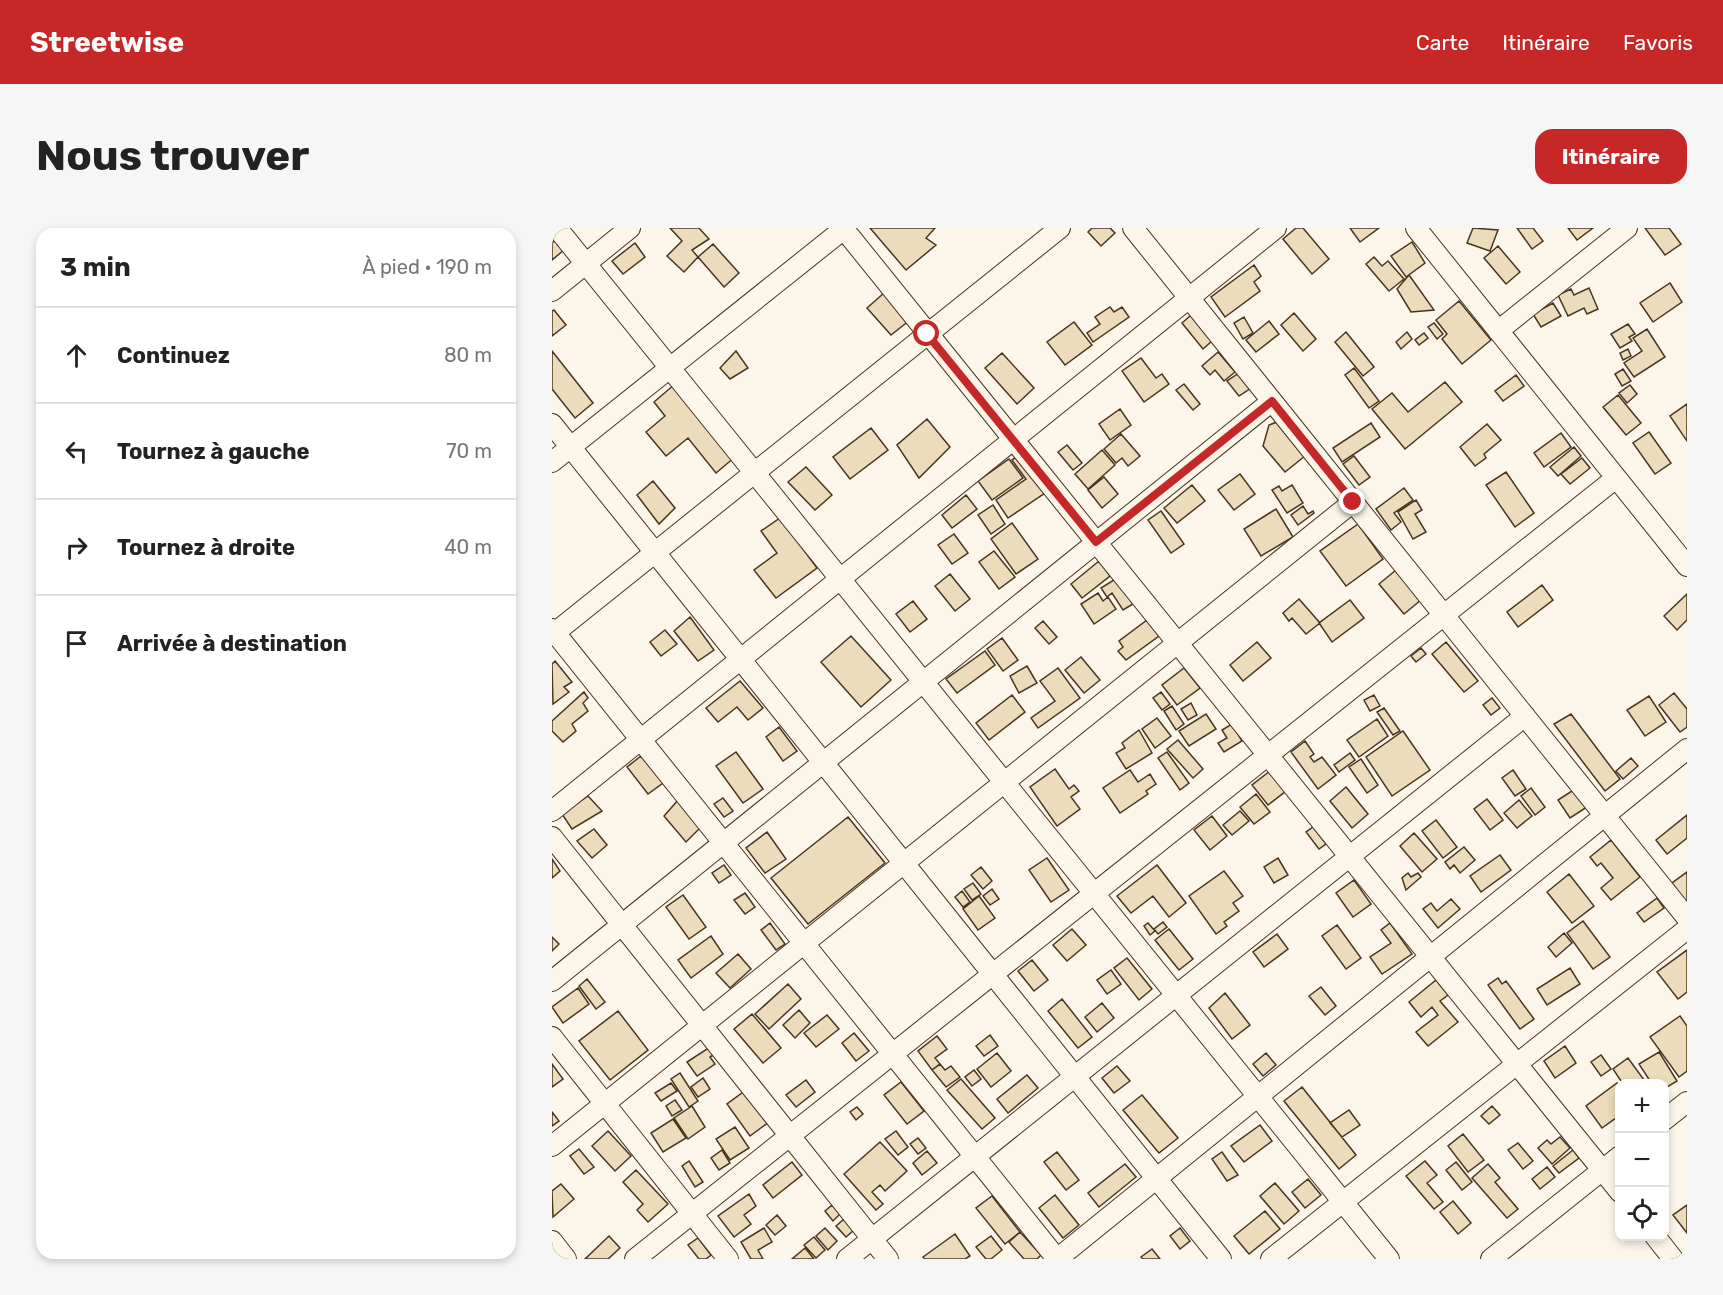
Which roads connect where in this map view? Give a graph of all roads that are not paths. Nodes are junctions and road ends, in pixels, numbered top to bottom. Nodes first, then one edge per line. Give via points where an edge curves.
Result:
1 (557, 228) edge
2 (630, 228) edge
3 (844, 228) edge
4 (1060, 228) edge
5 (1133, 228) edge
6 (1276, 228) edge
7 (1628, 228) edge
8 (1418, 229) edge
9 (586, 264) junction
10 (552, 291) edge
11 (1189, 298) junction
12 (1498, 331) junction
13 (927, 334) junction
14 (670, 368) junction
15 (1272, 401) junction
16 (552, 424) edge
17 (1013, 440) junction
18 (571, 447) junction
19 (552, 462) edge
20 (754, 472) junction
21 (1616, 478) junction
22 (1353, 502) junction
23 (1096, 542) junction
24 (655, 553) junction
25 (1687, 566) edge
26 (840, 579) junction
27 (1444, 615) junction
28 (553, 632) edge
29 (1177, 643) junction
30 (740, 659) junction
31 (923, 682) junction
32 (1525, 716) junction
33 (641, 740) junction
34 (1687, 749) edge
35 (1268, 755) junction
36 (823, 763) junction
37 (1004, 782) junction
38 (552, 811) edge
39 (1605, 815) junction
40 (552, 837) edge
41 (724, 843) junction
42 (1349, 857) junction
43 (904, 863) junction
44 (1094, 894) junction
45 (1687, 918) edge
46 (621, 925) junction
47 (1687, 929) edge
48 (804, 943) junction
49 (1429, 957) junction
50 (993, 974) junction
51 (552, 981) edge
52 (1176, 996) junction
53 (702, 1026) junction
54 (552, 1037) edge
55 (893, 1054) junction
56 (1516, 1064) junction
57 (1074, 1077) junction
58 (1258, 1097) junction
59 (1687, 1102) edge
60 (605, 1104) junction
61 (1669, 1117) edge
62 (790, 1136) junction
63 (552, 1146) edge
64 (975, 1156) junction
65 (1615, 1160) edge
66 (1602, 1170) junction
67 (1156, 1178) junction
68 (1616, 1187) edge
69 (1343, 1202) junction
70 (692, 1214) junction
71 (872, 1239) junction
72 (552, 1241) edge
73 (1659, 1241) edge
74 (566, 1259) edge
75 (636, 1259) edge
76 (728, 1259) edge
77 (847, 1259) edge
78 (888, 1259) edge
79 (1057, 1259) edge
80 (1221, 1259) edge
81 (1271, 1259) edge
82 (1389, 1259) edge
83 (1491, 1259) edge
84 (1673, 1259) edge

1 - 9 street
2 - 9 street
3 - 13 street
3 - 14 street
4 - 13 street
5 - 11 street
6 - 11 street
7 - 12 street
8 - 12 street
9 - 10 street
9 - 14 street
11 - 15 street
11 - 17 street
12 - 21 street
13 - 17 street
13 - 20 street
14 - 18 street
14 - 20 street
15 - 22 street
15 - 23 street
16 - 18 street
17 - 23 street
17 - 26 street
18 - 19 street
18 - 24 street
20 - 24 street
20 - 26 street
21 - 25 street
21 - 27 street
22 - 27 street
22 - 29 street
23 - 29 street
23 - 31 street
24 - 28 street
24 - 30 street
26 - 30 street
26 - 31 street
27 - 32 street
27 - 35 street
28 - 33 street
29 - 35 street
29 - 37 street
30 - 33 street
30 - 36 street
31 - 36 street
31 - 37 street
32 - 39 street
32 - 42 street
33 - 38 street
33 - 41 street
34 - 39 street
35 - 42 street
35 - 44 street
36 - 41 street
36 - 43 street
37 - 43 street
37 - 44 street
39 - 45 street
39 - 49 street
40 - 46 street
41 - 46 street
41 - 48 street
42 - 49 street
42 - 52 street
43 - 48 street
43 - 50 street
44 - 50 street
44 - 52 street
46 - 51 street
46 - 53 street
47 - 56 street
48 - 53 street
48 - 55 street
49 - 56 street
49 - 58 street
50 - 55 street
50 - 57 street
52 - 57 street
52 - 58 street
53 - 60 street
53 - 62 street
54 - 60 street
55 - 62 street
55 - 64 street
56 - 66 street
56 - 69 street
57 - 64 street
57 - 67 street
58 - 67 street
58 - 69 street
59 - 61 street
60 - 63 street
60 - 70 street
62 - 70 street
62 - 71 street
64 - 71 street
64 - 79 street
65 - 66 street
66 - 68 street
66 - 83 street
67 - 79 street
67 - 80 street
69 - 81 street
69 - 82 street
70 - 75 street
70 - 76 street
71 - 77 street
71 - 78 street
72 - 74 street
73 - 84 street

